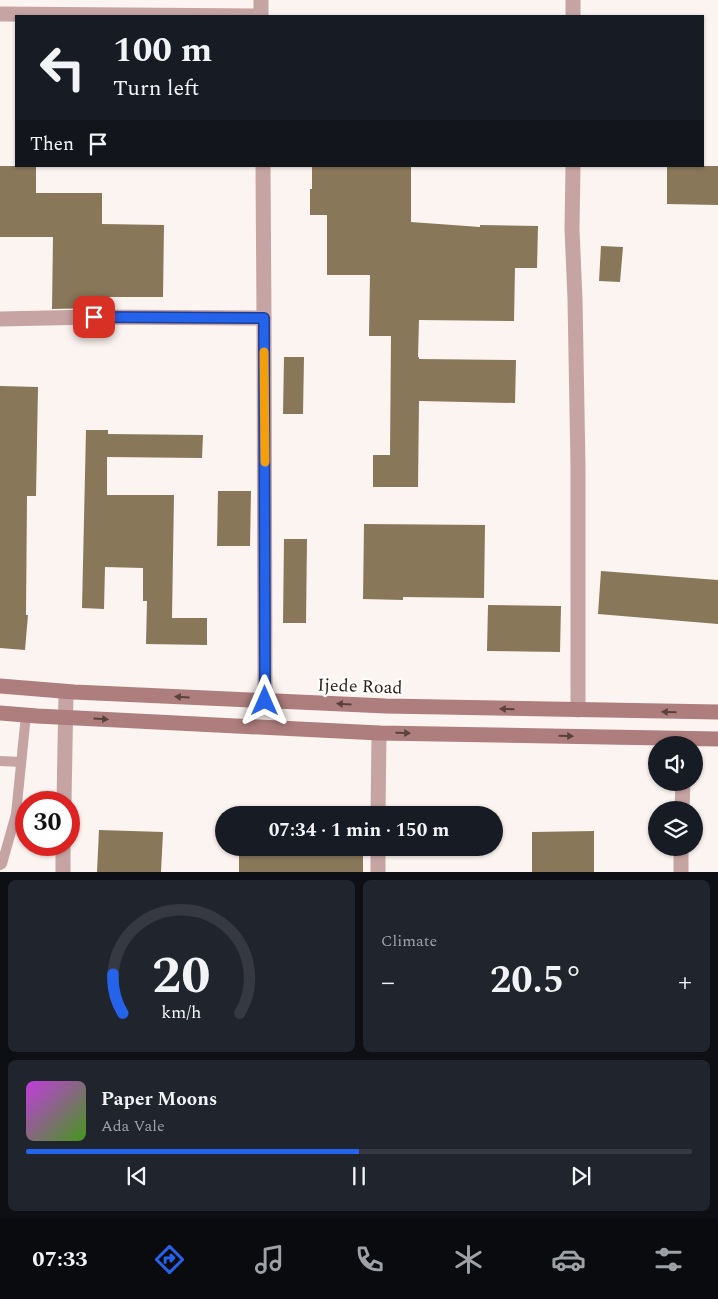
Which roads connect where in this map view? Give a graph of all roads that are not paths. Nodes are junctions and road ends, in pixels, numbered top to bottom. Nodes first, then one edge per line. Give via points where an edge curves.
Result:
1 (261, 0) edge
2 (573, 0) edge
3 (0, 14) edge
4 (130, 15) edge
5 (261, 15) edge
6 (573, 15) edge
7 (263, 167) edge
8 (573, 167) edge
9 (264, 318) junction
10 (0, 319) edge
11 (0, 686) edge
12 (66, 692) junction
13 (265, 701) junction
14 (578, 710) junction
15 (718, 712) edge
16 (0, 713) edge
17 (26, 715) junction
18 (65, 717) junction
19 (379, 733) junction
20 (718, 738) edge
21 (703, 740) edge
22 (648, 741) edge
23 (0, 761) edge
24 (21, 762) junction
25 (64, 791) edge
26 (378, 806) edge
27 (63, 856) edge
28 (378, 856) edge
29 (681, 856) edge
30 (0, 865) edge
31 (63, 872) edge
32 (378, 872) edge
33 (681, 872) edge

1 - 5 street
2 - 6 street
3 - 4 street
7 - 9 street
8 - 14 street
9 - 10 street
9 - 13 street
11 - 12 main road, Ijede Road
13 -> 12 main road, Ijede Road
12 - 18 street
14 -> 13 main road, Ijede Road
15 -> 14 main road, Ijede Road
16 - 17 main road
17 - 18 main road
17 - 24 lane
18 -> 19 main road
18 - 25 street
19 -> 22 main road
19 - 26 street
20 - 21 main road
23 - 24 lane
24 - 30 lane via 16,814
27 - 31 street
28 - 32 street
29 - 33 street

